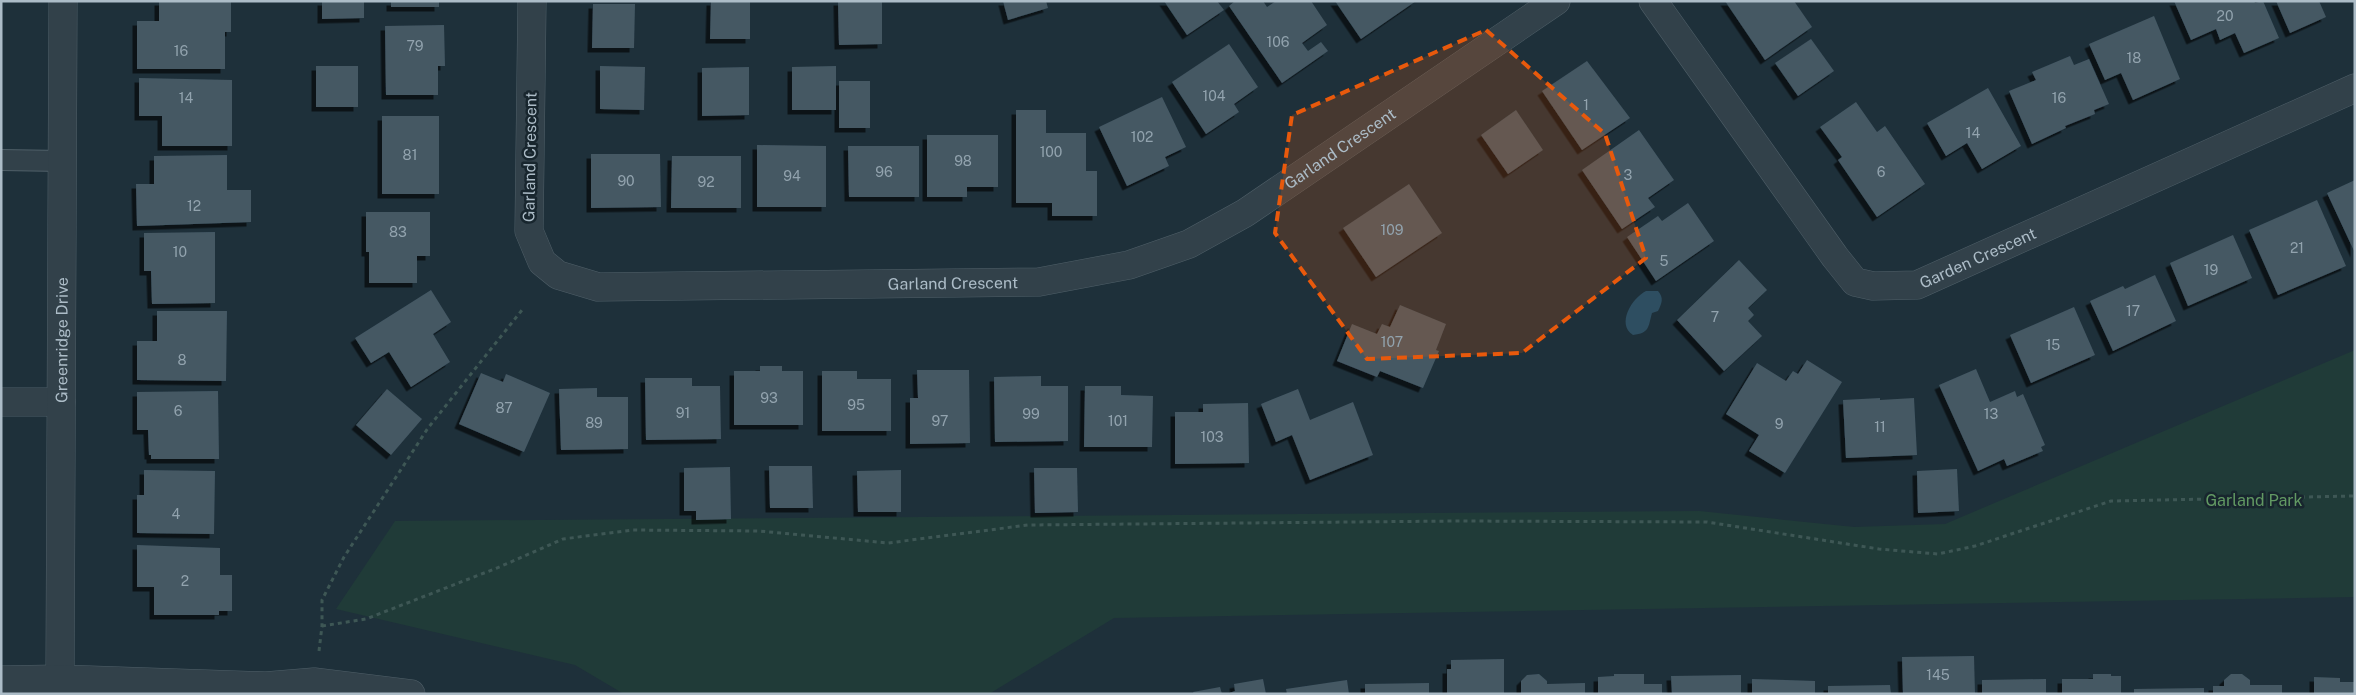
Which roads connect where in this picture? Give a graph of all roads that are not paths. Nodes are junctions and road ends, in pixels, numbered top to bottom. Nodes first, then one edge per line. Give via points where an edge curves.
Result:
1 (63, 1) edge
2 (532, 1) edge
3 (1556, 1) edge
4 (1653, 1) edge
5 (2355, 88) edge
6 (1, 160) edge
7 (62, 161) junction
8 (1, 402) edge
9 (61, 402) junction
10 (60, 679) junction
11 (1, 680) edge
12 (411, 694) edge

1 - 7 street, Greenridge Drive
2 - 3 street, Garland Crescent via 529,231 542,262 558,275 598,287 1039,282 1129,265 1189,244 1245,213
4 - 5 street, Garden Crescent via 1835,257 1855,282 1873,286 1917,285
6 - 7 lane
7 - 9 street, Greenridge Drive
8 - 9 street
9 - 10 street, Greenridge Drive
10 - 11 street
10 - 12 street via 266,686 314,682

